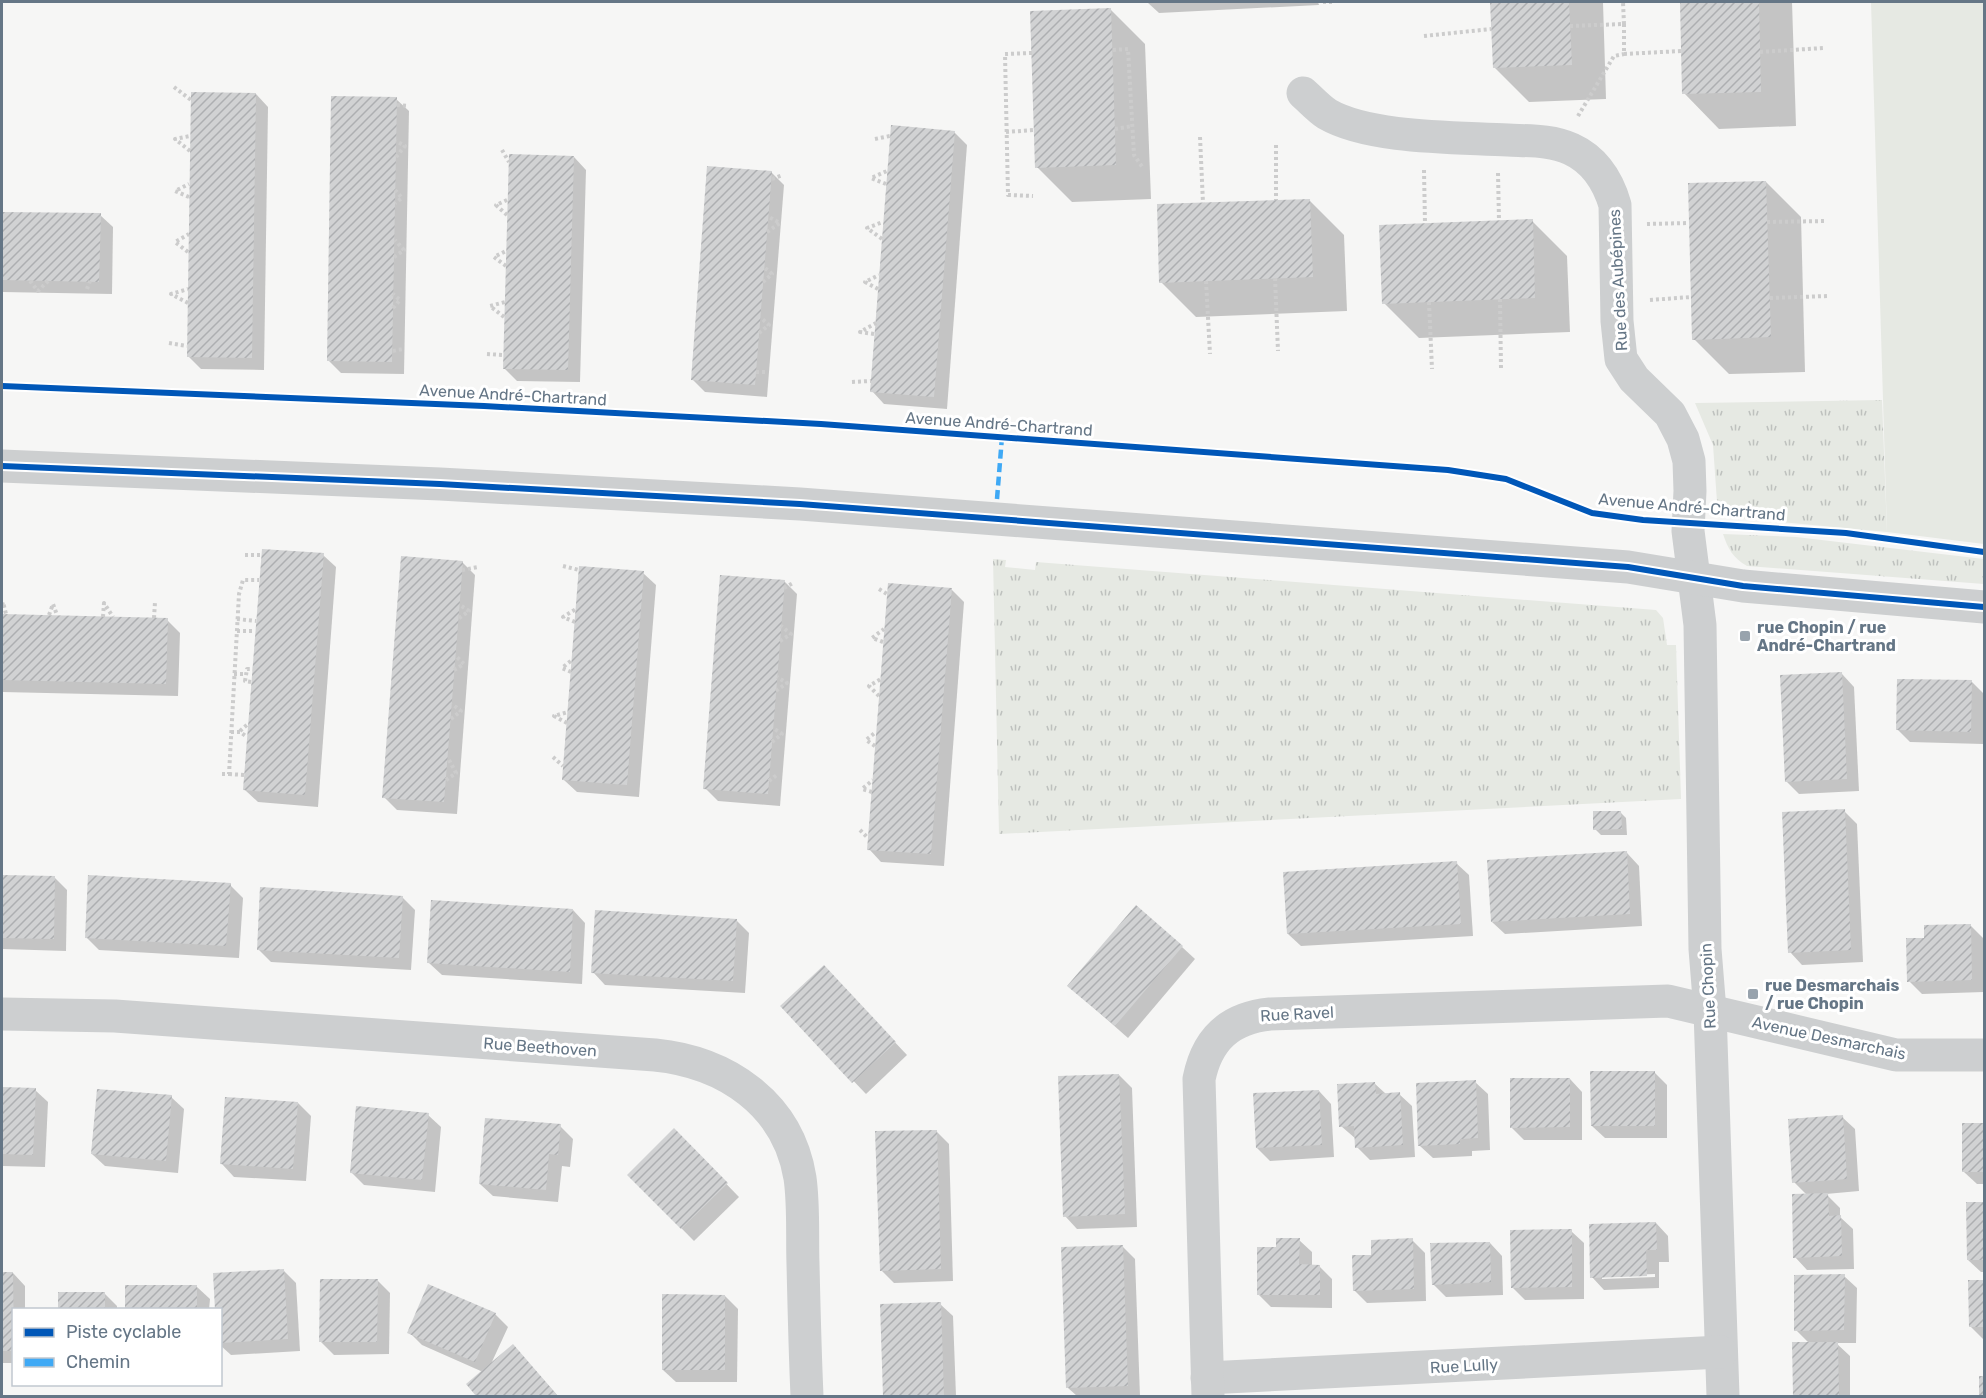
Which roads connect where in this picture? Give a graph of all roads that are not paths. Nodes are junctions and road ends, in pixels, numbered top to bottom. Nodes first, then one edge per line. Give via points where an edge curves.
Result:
1 (1303, 93) dead end
2 (2, 466) edge
3 (1694, 577) junction
4 (1984, 607) edge
5 (1710, 1011) junction
6 (2, 1014) edge
7 (1984, 1055) edge
8 (1722, 1352) junction
9 (1208, 1387) edge
10 (807, 1396) edge
11 (1723, 1396) edge

1 - 3 street, Rue des Aubépines via 1327,113 1358,126 1546,142 1573,150 1597,168 1615,205 1621,359 1634,379 1670,414 1686,448 1688,531
2 - 3 street via 800,504 1628,567
3 - 4 street via 1743,586
3 - 5 street, Rue Chopin via 1700,625 1705,950
5 - 7 street, Avenue Desmarchais via 1896,1055
5 - 8 street, Rue Chopin
5 - 9 street, Rue Ravel via 1668,1001 1470,1006 1270,1014 1232,1024 1206,1053 1198,1098
6 - 10 street, Rue Beethoven via 115,1016 655,1055 682,1058 718,1070 771,1112 800,1177
8 - 9 street, Rue Lully
8 - 11 street, Rue Chopin

